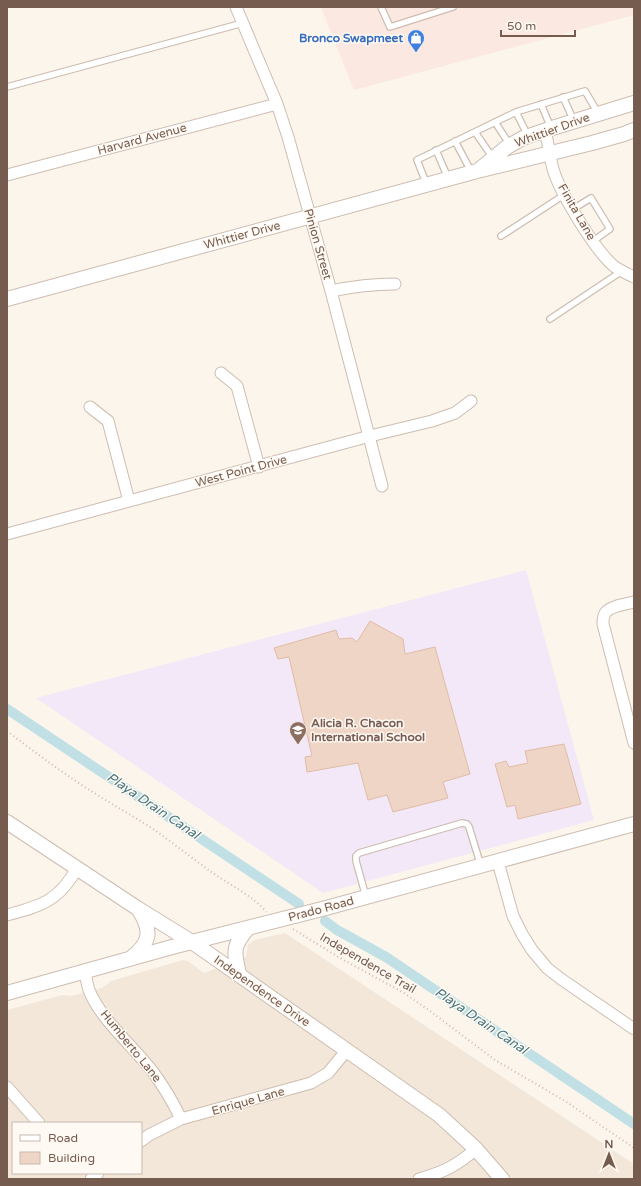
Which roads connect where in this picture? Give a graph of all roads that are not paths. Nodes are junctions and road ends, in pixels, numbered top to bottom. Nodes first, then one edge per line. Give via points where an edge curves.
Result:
1 (236, 7) edge
2 (381, 7) edge
3 (452, 7) edge
4 (243, 23) junction
5 (7, 87) edge
6 (564, 97) junction
7 (634, 103) edge
8 (277, 104) junction
9 (541, 104) junction
10 (516, 112) junction
11 (598, 114) junction
12 (575, 121) junction
13 (495, 122) junction
14 (548, 129) junction
15 (634, 130) edge
16 (475, 132) junction
17 (528, 136) junction
18 (455, 142) junction
19 (510, 145) junction
20 (436, 150) junction
21 (550, 153) junction
22 (494, 158) junction
23 (475, 172) junction
24 (7, 176) edge
25 (448, 179) junction
26 (427, 185) junction
27 (564, 195) junction
28 (573, 209) junction
29 (310, 217) junction
30 (501, 236) dead end
31 (593, 241) junction
32 (622, 271) junction
33 (634, 277) edge
34 (395, 284) dead end
35 (331, 292) junction
36 (7, 299) edge
37 (550, 319) dead end
38 (221, 374) dead end
39 (470, 401) dead end
40 (90, 407) dead end
41 (370, 436) junction
42 (259, 467) junction
43 (382, 486) dead end
44 (129, 501) junction
45 (7, 534) edge
46 (634, 602) edge
47 (634, 743) edge
48 (7, 822) edge
49 (634, 824) edge
50 (498, 862) junction
51 (481, 866) junction
52 (77, 868) junction
53 (366, 898) junction
54 (137, 908) junction
55 (7, 915) edge
56 (248, 928) junction
57 (192, 942) junction
58 (128, 960) junction
59 (85, 972) junction
60 (239, 974) junction
61 (7, 993) edge
62 (634, 1029) edge
63 (347, 1050) junction
64 (7, 1087) edge
65 (181, 1119) junction
66 (38, 1122) edge
67 (142, 1140) edge
68 (476, 1149) junction
69 (419, 1179) edge
70 (502, 1179) edge

1 - 4 street, Pinion Street
2 - 3 lane via 390,27
4 - 5 lane
4 - 8 street, Pinion Street
6 - 9 lane
6 - 11 lane via 585,91
6 - 12 lane
7 - 11 street, Whittier Drive
8 - 24 street, Harvard Avenue
8 - 29 street, Pinion Street
9 - 10 lane
9 - 14 lane
10 - 13 lane
10 - 17 lane
11 - 12 street, Whittier Drive
12 - 14 street, Whittier Drive
13 - 16 lane
13 - 19 lane
14 - 17 street, Whittier Drive
14 - 21 street, Finita Lane
15 - 21 street, Whittier Drive
16 - 18 lane
16 - 22 lane
17 - 19 street, Whittier Drive
18 - 20 lane
18 - 23 lane
19 - 22 street, Whittier Drive
20 - 25 lane
20 - 26 lane via 417,160
21 - 23 street, Whittier Drive
21 - 27 street, Finita Lane
22 - 23 street, Whittier Drive
23 - 25 street, Whittier Drive
25 - 26 street, Whittier Drive
26 - 29 street, Whittier Drive
27 - 28 street, Finita Lane
27 - 30 lane
28 - 31 street, Finita Lane
28 - 31 lane via 591,198 610,229
29 - 35 street, Pinion Street
29 - 36 street, Whittier Drive
31 - 32 street, Finita Lane via 607,259
32 - 33 street, Finita Lane
32 - 37 lane
34 - 35 street via 355,286
35 - 41 street, Pinion Street
38 - 42 street via 238,386
39 - 41 street, West Point Drive via 455,413 438,419
40 - 44 street via 108,421
41 - 42 street, West Point Drive
41 - 43 street, Pinion Street
42 - 44 street, West Point Drive
44 - 45 street, West Point Drive
46 - 47 street via 606,612 602,624
48 - 52 street, Independence Drive
49 - 50 street, Prado Road
50 - 51 street, Prado Road
50 - 62 street via 513,916 532,950 547,968 561,979
51 - 53 street, Prado Road
51 - 53 lane via 469,827 462,823 359,852 356,860
52 - 54 street, Independence Drive
52 - 55 street via 57,896 34,908
53 - 56 street, Prado Road via 326,908 293,922
54 - 57 street, Independence Drive
54 - 58 street via 146,921 148,936 140,951
56 - 57 street, Prado Road
56 - 60 street via 237,942 234,955
57 - 58 street, Prado Road
57 - 60 street, Independence Drive
58 - 59 street, Prado Road
59 - 61 street, Prado Road
59 - 65 street, Humberto Lane via 93,998 105,1017 168,1093
60 - 63 street, Independence Drive
63 - 65 street, Enrique Lane via 328,1073 311,1083
63 - 68 street, Independence Drive via 439,1115
64 - 66 street
65 - 67 street, Enrique Lane
68 - 69 street via 449,1169
68 - 70 street, Independence Drive

